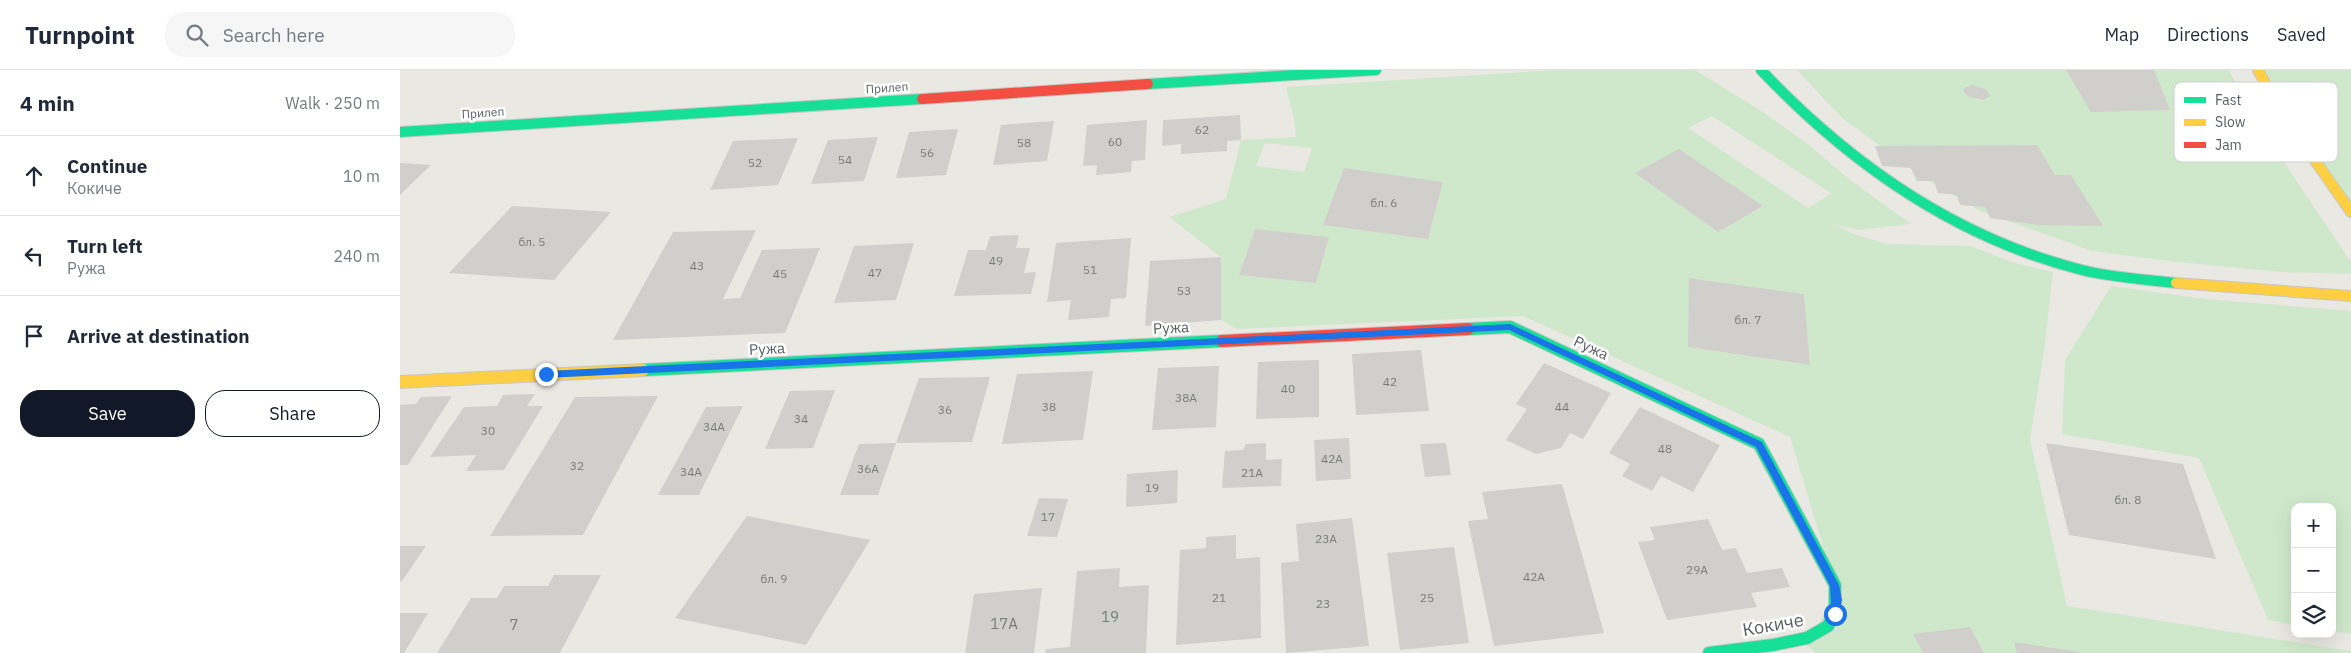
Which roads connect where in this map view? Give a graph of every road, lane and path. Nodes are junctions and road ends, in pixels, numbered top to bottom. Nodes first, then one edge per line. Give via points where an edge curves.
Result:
1 (1376, 70) edge
2 (1761, 70) edge
3 (2258, 70) edge
4 (2265, 82) edge
5 (400, 132) edge
6 (2316, 162) edge
7 (2351, 212) edge
8 (2351, 296) edge
9 (400, 382) edge
10 (1835, 585) joint
11 (1709, 653) edge

1 - 5 street, Прилеп
2 - 8 street via 1820,128 1880,176 1924,206 2004,243 2086,271 2239,289
3 - 4 street
6 - 7 street
9 - 10 street, Ружа via 1510,327 1759,444
10 - 11 street, Кокиче via 1835,614 1828,627 1816,635

